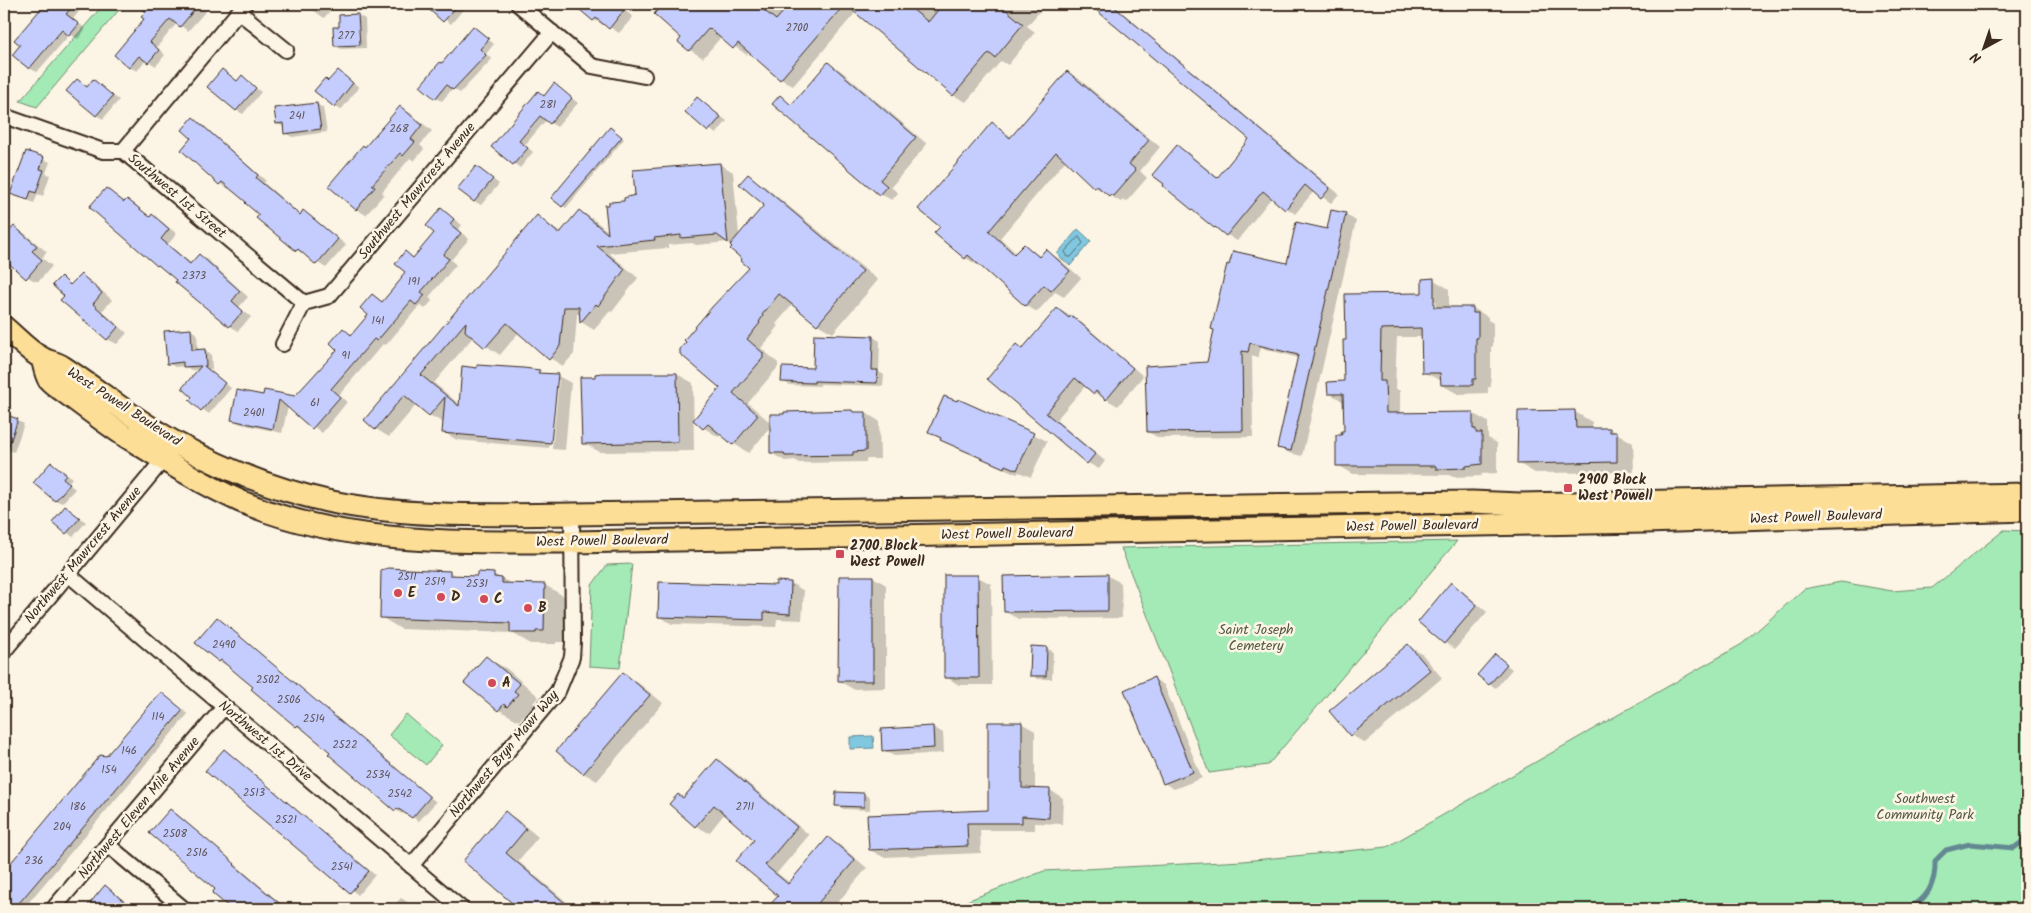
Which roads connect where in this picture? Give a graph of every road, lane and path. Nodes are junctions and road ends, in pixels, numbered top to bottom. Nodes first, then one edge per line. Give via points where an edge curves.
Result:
1 (518, 4) edge
2 (242, 8) edge
3 (552, 32) junction
4 (286, 50) dead end
5 (644, 76) dead end
6 (4, 116) edge
7 (123, 150) junction
8 (304, 303) junction
9 (4, 327) edge
10 (283, 344) dead end
11 (42, 358) junction
12 (162, 460) junction
13 (2027, 494) edge
14 (2027, 510) edge
15 (572, 514) junction
16 (572, 542) junction
17 (68, 574) junction
18 (4, 651) edge
19 (224, 707) junction
20 (108, 845) junction
21 (411, 866) junction
22 (53, 909) edge
23 (184, 909) edge
24 (462, 909) edge

1 - 3 street
2 - 4 street
2 - 7 street
3 - 5 street via 592,66
3 - 8 street, Southwest Mawrcrest Avenue via 329,296
6 - 7 street, Southwest 1st Street via 102,151
7 - 8 street, Southwest 1st Street
8 - 10 street
9 - 11 main road, West Powell Boulevard
11 - 12 main road, West Powell Boulevard via 50,381
11 - 15 main road, West Powell Boulevard via 61,365 175,442 257,481 292,492 394,511
12 - 16 main road, West Powell Boulevard via 241,501 332,528 394,537
12 - 17 street, Northwest Mawrcrest Avenue
13 - 15 main road, West Powell Boulevard via 1520,504 1472,502
14 - 16 main road, West Powell Boulevard via 1635,522
15 - 16 street
16 - 21 street, Northwest Bryn Mawr Way via 572,656 558,691
17 - 18 street, Northwest Mawrcrest Avenue
17 - 19 street, Northwest 1st Drive
19 - 20 street, Northwest Eleven Mile Avenue
19 - 21 street, Northwest 1st Drive
20 - 22 street, Northwest Eleven Mile Avenue
20 - 23 street
21 - 24 street, Northwest 1st Drive

